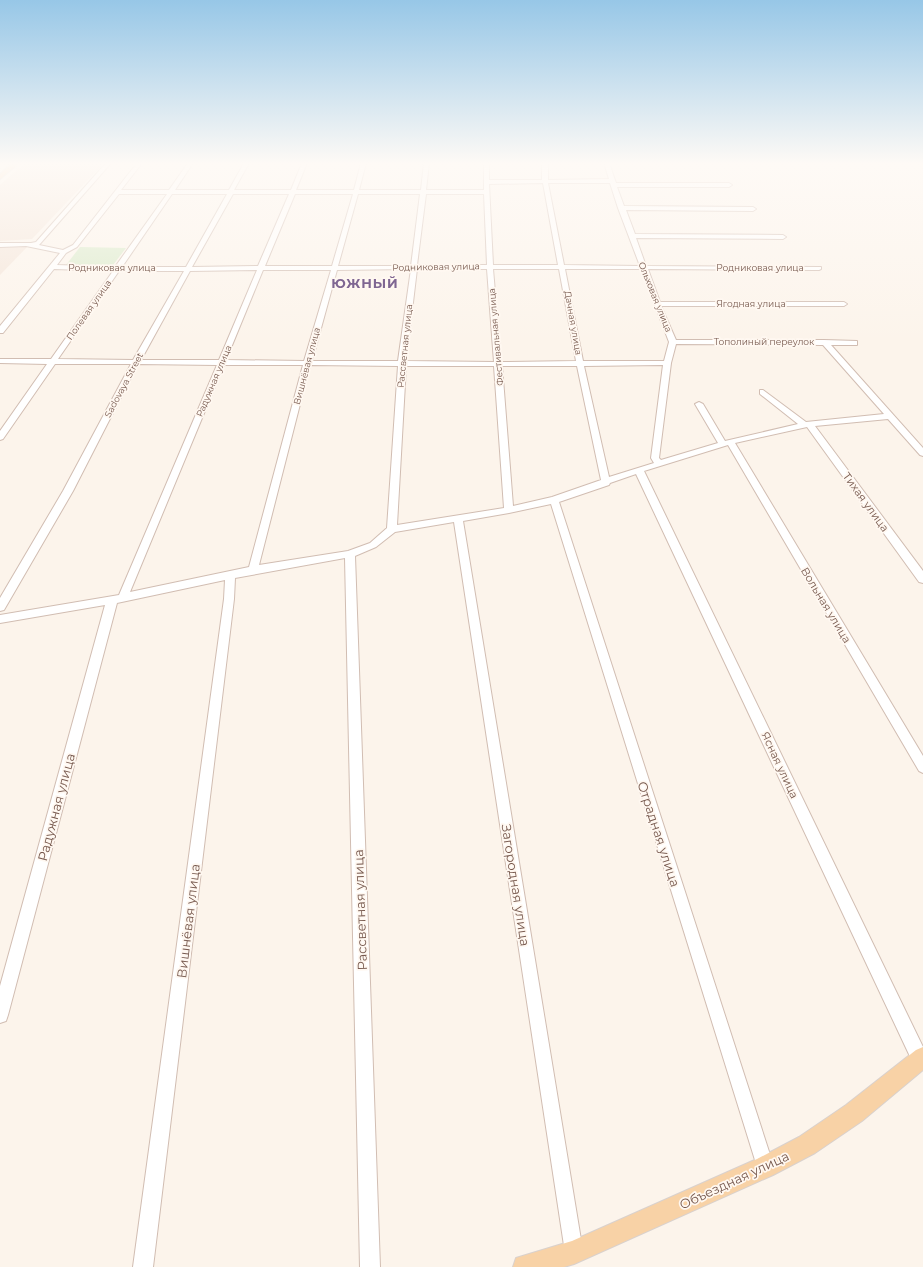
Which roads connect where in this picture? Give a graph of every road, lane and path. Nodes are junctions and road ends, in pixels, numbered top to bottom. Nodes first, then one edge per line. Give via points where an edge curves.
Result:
1 (57, 222) edge
2 (94, 222) edge
3 (150, 222) edge
4 (215, 222) edge
5 (281, 222) edge
6 (347, 222) edge
7 (419, 222) edge
8 (488, 222) edge
9 (554, 222) edge
10 (627, 222) edge
11 (632, 236) junction
12 (783, 237) dead end
13 (0, 244) edge
14 (32, 245) junction
15 (64, 252) junction
16 (52, 267) junction
17 (189, 267) junction
18 (334, 267) junction
19 (490, 267) junction
20 (563, 267) junction
21 (262, 268) junction
22 (414, 268) junction
23 (819, 268) dead end
24 (118, 269) junction
25 (644, 269) junction
26 (657, 304) junction
27 (844, 304) dead end
28 (0, 331) edge
29 (673, 342) junction
30 (824, 342) junction
31 (854, 343) dead end
32 (0, 361) edge
33 (52, 362) junction
34 (134, 363) junction
35 (221, 363) junction
36 (667, 363) junction
37 (307, 364) junction
38 (402, 364) junction
39 (498, 364) junction
40 (580, 364) junction
41 (763, 392) dead end
42 (699, 404) dead end
43 (890, 416) junction
44 (807, 424) junction
45 (0, 437) edge
46 (726, 443) junction
47 (923, 453) edge
48 (659, 464) junction
49 (639, 470) junction
50 (606, 483) junction
51 (554, 500) junction
52 (509, 510) junction
53 (458, 519) junction
54 (392, 529) junction
55 (350, 554) junction
56 (253, 570) junction
57 (230, 575) junction
58 (923, 579) edge
59 (118, 599) junction
60 (0, 607) edge
61 (0, 619) edge
62 (923, 767) edge
63 (0, 1015) edge
64 (922, 1058) edge
65 (765, 1168) junction
66 (574, 1252) junction
67 (143, 1267) edge
68 (370, 1267) edge
69 (525, 1267) edge

1 - 14 street via 38,243
2 - 15 street via 75,246
3 - 24 street, Полевая улица
4 - 17 street, Sadovaya Street
5 - 21 street, Радужная улица
6 - 18 street, Вишнёвая улица
7 - 22 street, Рассветная улица
8 - 19 street, Фестивальная улица
9 - 20 street, Дачная улица
10 - 11 street, Ольховая улица
11 - 12 street
11 - 25 street, Ольховая улица
13 - 14 street
14 - 15 street
15 - 16 street
16 - 24 street, Родниковая улица
16 - 28 street
17 - 21 street, Родниковая улица
17 - 24 street, Родниковая улица
17 - 34 street, Sadovaya Street
18 - 21 street, Родниковая улица
18 - 22 street, Родниковая улица
18 - 37 street, Вишнёвая улица
19 - 20 street, Родниковая улица
19 - 22 street, Родниковая улица
19 - 39 street, Фестивальная улица
20 - 25 street, Родниковая улица
20 - 40 street, Дачная улица
21 - 35 street, Радужная улица
22 - 38 street, Рассветная улица
23 - 25 street, Родниковая улица
24 - 33 street, Полевая улица
25 - 26 street, Ольховая улица
26 - 27 street, Ягодная улица
26 - 29 street, Ольховая улица
29 - 30 street, Тополиный переулок
29 - 36 street, Ольховая улица
30 - 31 street, Тополиный переулок
30 - 43 street
32 - 33 street
33 - 34 street
33 - 45 street, Полевая улица
34 - 35 street
34 - 60 street, Sadovaya Street via 68,491
35 - 37 street
35 - 59 street, Радужная улица
36 - 40 street
36 - 48 street, Ольховая улица via 655,458
37 - 38 street
37 - 56 street, Вишнёвая улица
38 - 39 street
38 - 54 street, Рассветная улица
39 - 40 street
39 - 52 street, Фестивальная улица
40 - 50 street, Дачная улица
41 - 44 street, Тихая улица
42 - 46 street, Вольная улица
43 - 44 street
43 - 47 street
44 - 46 street
44 - 58 street, Тихая улица
46 - 48 street
46 - 62 street, Вольная улица
48 - 49 street
49 - 50 street
49 - 64 street, Ясная улица
50 - 51 street
51 - 52 street
51 - 65 street, Отрадная улица
52 - 53 street
53 - 54 street
53 - 66 street, Загородная улица
54 - 55 street via 373,545
55 - 56 street
55 - 68 street, Рассветная улица
56 - 57 street
57 - 59 street
57 - 67 street, Вишнёвая улица via 229,599
59 - 61 street
59 - 63 street, Радужная улица
64 - 65 main road, Объездная улица via 854,1113 807,1145
65 - 66 main road, Объездная улица
66 - 69 main road, Объездная улица

